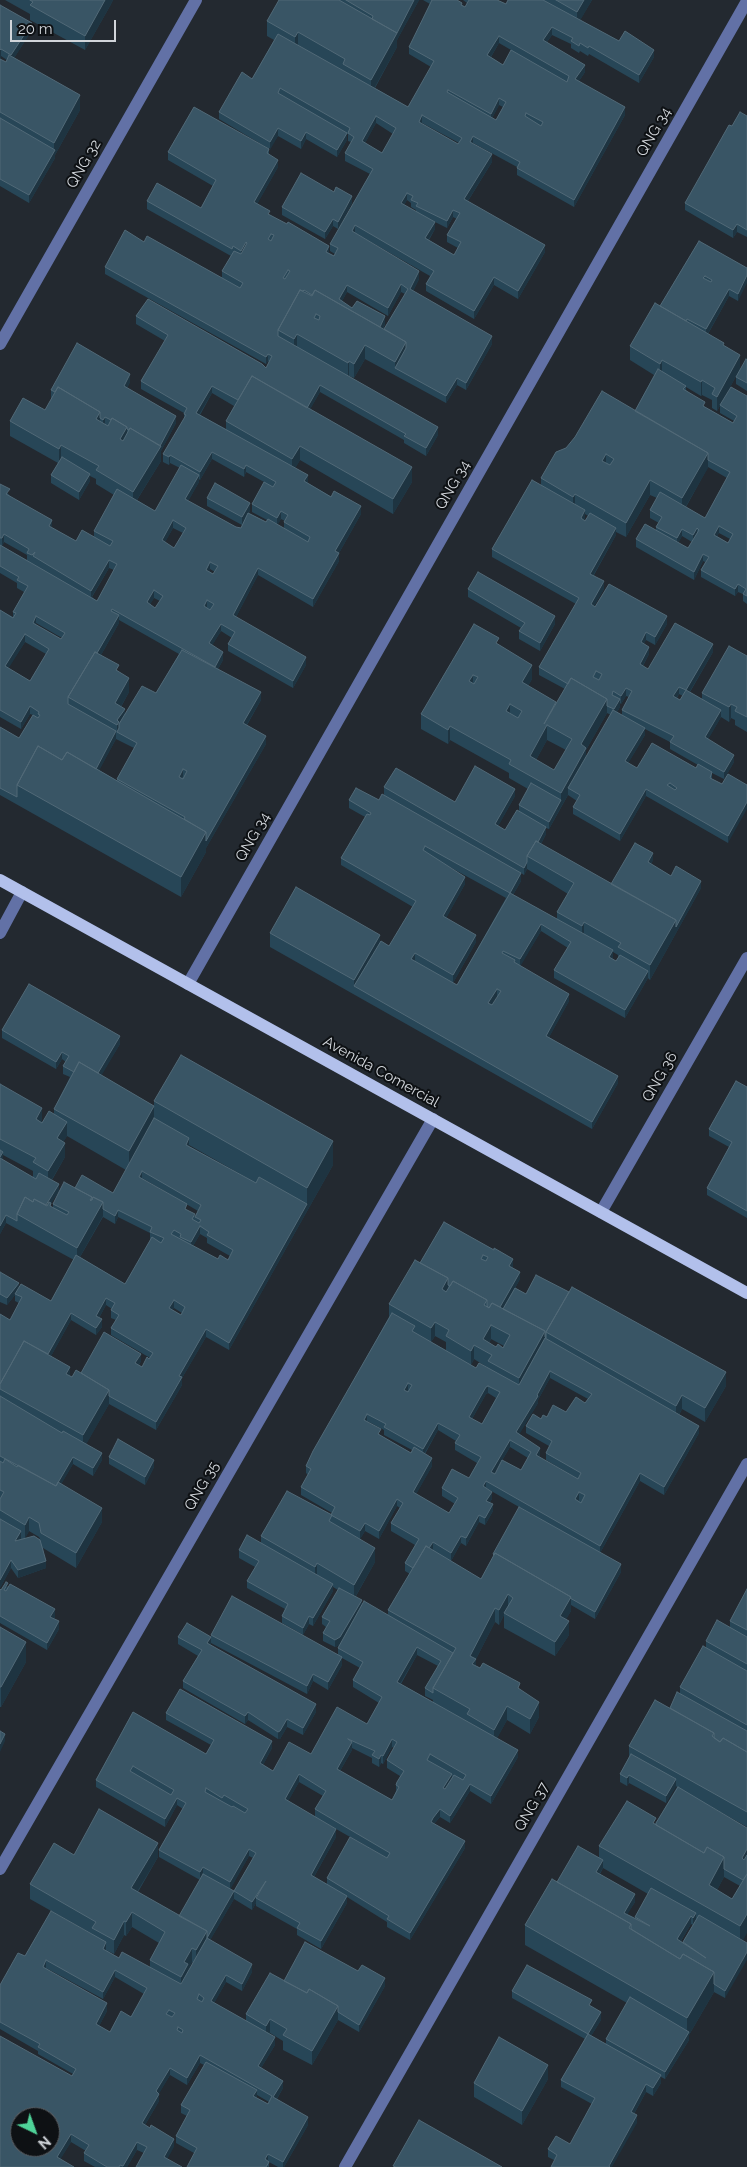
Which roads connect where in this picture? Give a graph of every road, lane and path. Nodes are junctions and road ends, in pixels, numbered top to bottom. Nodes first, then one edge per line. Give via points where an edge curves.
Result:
1 (196, 0) edge
2 (747, 1) edge
3 (0, 344) edge
4 (0, 880) edge
5 (22, 892) junction
6 (0, 933) edge
7 (747, 958) edge
8 (188, 984) junction
9 (433, 1119) junction
10 (601, 1212) junction
11 (747, 1292) edge
12 (747, 1464) edge
13 (0, 1869) edge
14 (345, 2167) edge

1 - 3 street, QNG 32
2 - 8 street, QNG 34
4 - 5 main road, Avenida Comercial
5 - 6 street
5 - 8 main road, Avenida Comercial
7 - 10 street, QNG 36
8 - 9 main road, Avenida Comercial
9 - 10 main road, Avenida Comercial
9 - 13 street, QNG 35
10 - 11 main road, Avenida Comercial
12 - 14 street, QNG 37

